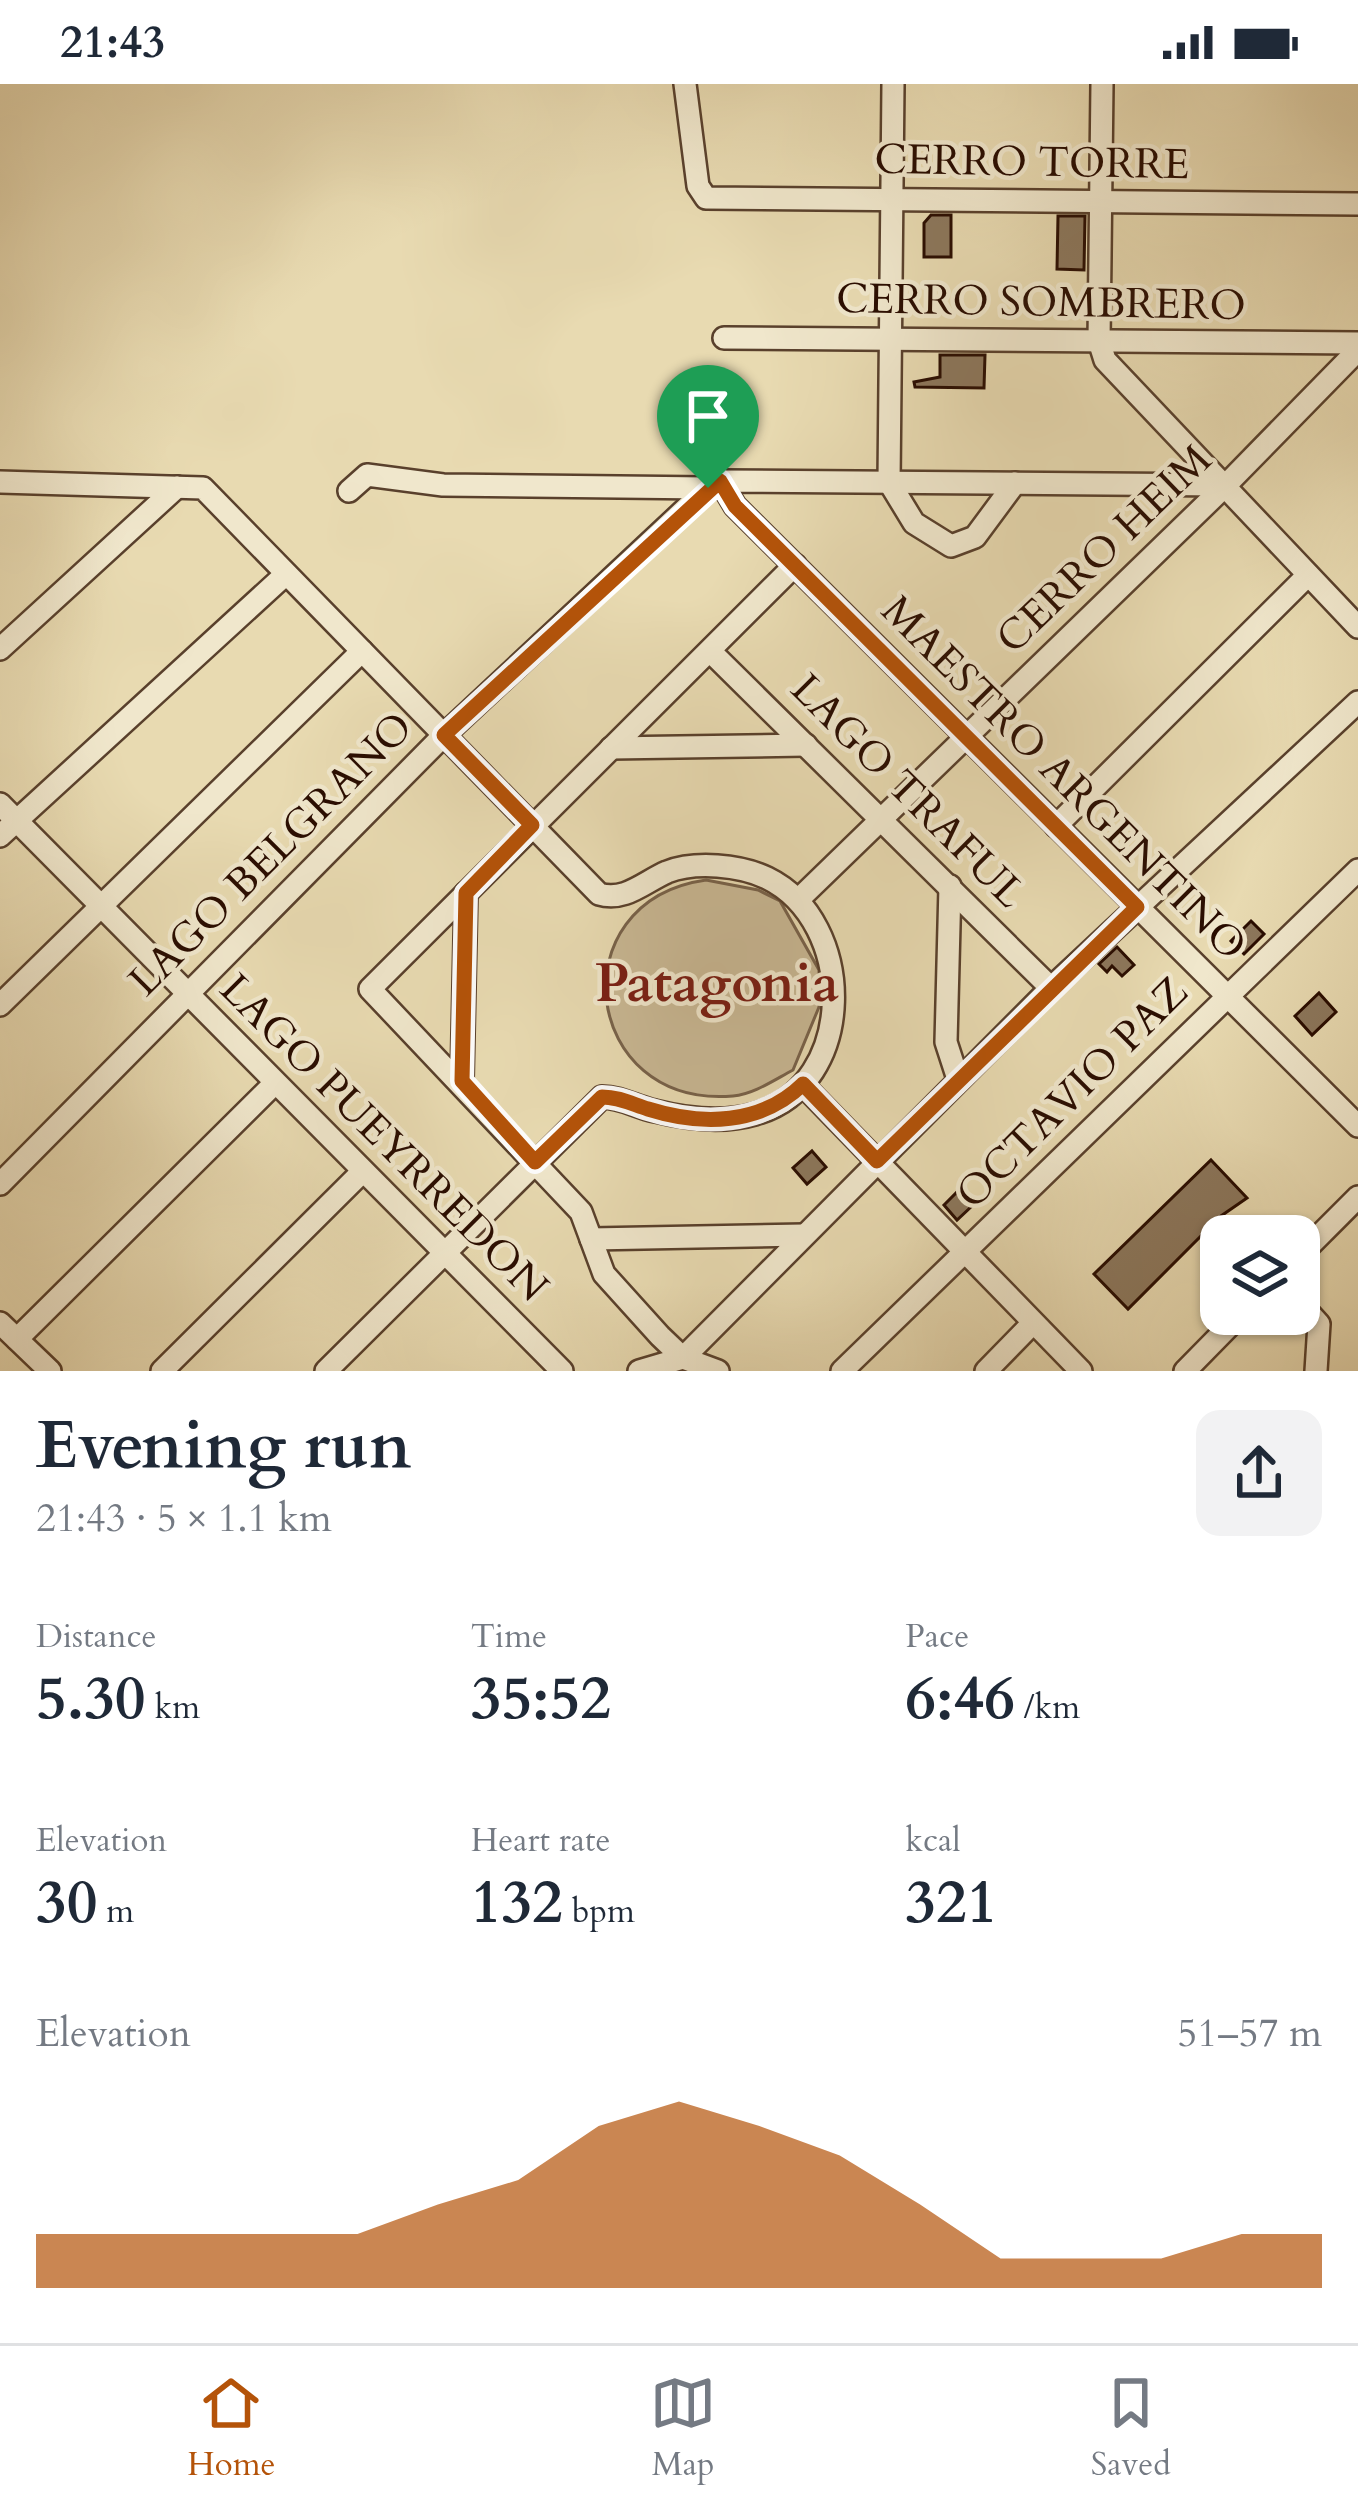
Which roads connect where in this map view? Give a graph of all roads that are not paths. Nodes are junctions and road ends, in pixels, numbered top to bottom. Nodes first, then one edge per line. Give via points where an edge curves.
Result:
1 (685, 84) edge
2 (893, 84) edge
3 (1102, 84) edge
4 (892, 200) junction
5 (1101, 202) junction
6 (1358, 204) edge
7 (724, 338) dead end
8 (890, 339) junction
9 (1099, 341) junction
10 (1358, 347) edge
11 (0, 482) edge
12 (889, 482) junction
13 (1015, 483) junction
14 (714, 484) junction
15 (1226, 485) junction
16 (177, 487) junction
17 (349, 491) dead end
18 (795, 565) junction
19 (286, 574) junction
20 (1308, 575) junction
21 (1358, 627) edge
22 (0, 649) edge
23 (362, 651) junction
24 (710, 651) junction
25 (1358, 702) edge
26 (444, 735) junction
27 (968, 737) junction
28 (806, 745) junction
29 (611, 748) junction
30 (882, 819) junction
31 (5, 820) edge
32 (532, 825) junction
33 (1056, 826) junction
34 (1358, 870) edge
35 (950, 886) junction
36 (466, 893) junction
37 (798, 900) junction
38 (1137, 907) junction
39 (101, 908) junction
40 (1051, 988) junction
41 (186, 994) junction
42 (1225, 995) junction
43 (0, 1004) edge
44 (958, 1079) junction
45 (462, 1081) junction
46 (274, 1084) junction
47 (803, 1084) junction
48 (1358, 1126) edge
49 (877, 1161) junction
50 (535, 1162) junction
51 (361, 1173) junction
52 (0, 1184) edge
53 (1358, 1196) edge
54 (804, 1235) junction
55 (1320, 1235) edge
56 (591, 1239) junction
57 (964, 1251) junction
58 (441, 1255) junction
59 (1033, 1323) junction
60 (8, 1331) edge
61 (1220, 1335) edge
62 (1318, 1335) edge
63 (683, 1358) junction
64 (50, 1371) edge
65 (162, 1371) edge
66 (326, 1371) edge
67 (562, 1371) edge
68 (639, 1371) edge
69 (718, 1371) edge
70 (842, 1371) edge
71 (986, 1371) edge
72 (1081, 1371) edge
73 (1185, 1371) edge
74 (1316, 1371) edge

1 - 4 street, CERRO TORRE via 706,198
2 - 4 street
3 - 5 street
4 - 5 street, CERRO TORRE
4 - 8 street
5 - 6 street, CERRO TORRE
5 - 9 street
7 - 8 street, CERRO SOMBRERO
8 - 9 street, CERRO SOMBRERO
8 - 12 street
9 - 10 street, CERRO SOMBRERO
9 - 15 street via 1105,360
10 - 15 street, CERRO HEIM
11 - 16 street
12 - 13 street
12 - 13 street via 914,523 951,546 975,537
12 - 14 street
13 - 15 street
14 - 17 street via 443,484 367,475
14 - 18 street, MAESTRO ARGENTINO
14 - 26 street, LAGO BELGRANO
15 - 20 street
15 - 27 street, CERRO HEIM
16 - 19 street via 203,488
16 - 22 street
18 - 24 street
18 - 27 street, MAESTRO ARGENTINO
19 - 23 street
19 - 31 street
20 - 21 street
20 - 33 street
23 - 26 street
23 - 39 street
24 - 28 street, LAGO TRAFUL
24 - 29 street
25 - 38 street
26 - 32 street
26 - 41 street, LAGO BELGRANO
27 - 30 street, CERRO HEIM
27 - 33 street, MAESTRO ARGENTINO
28 - 29 street
28 - 30 street, LAGO TRAFUL
29 - 32 street
30 - 35 street, LAGO TRAFUL
30 - 37 street, CERRO HEIM
31 - 39 street, LAGO PUEYRREDON
32 - 36 street
32 - 37 street via 599,894 622,896 670,871 700,866 766,878
33 - 38 street, MAESTRO ARGENTINO
34 - 42 street, OCTAVIO PAZ
35 - 40 street, LAGO TRAFUL
35 - 44 street via 946,1042
36 - 45 street
36 - 45 street via 370,989
37 - 47 street via 818,932 836,992 827,1044
38 - 40 street
38 - 42 street, MAESTRO ARGENTINO
39 - 41 street, LAGO PUEYRREDON
39 - 43 street
40 - 44 street
41 - 46 street, LAGO PUEYRREDON
41 - 52 street, LAGO BELGRANO
42 - 48 street, MAESTRO ARGENTINO
42 - 57 street, OCTAVIO PAZ
44 - 49 street
45 - 50 street
46 - 51 street, LAGO PUEYRREDON
46 - 60 street
47 - 49 street
47 - 50 street via 785,1102 736,1119 602,1097
49 - 54 street
49 - 57 street
50 - 56 street via 580,1212
50 - 58 street
51 - 58 street, LAGO PUEYRREDON
51 - 65 street
53 - 55 street
54 - 56 street
54 - 63 street
56 - 63 street via 604,1274
57 - 59 street
57 - 70 street, OCTAVIO PAZ
58 - 66 street
58 - 67 street, LAGO PUEYRREDON
59 - 71 street
59 - 72 street
60 - 64 street
61 - 73 street
62 - 74 street
63 - 68 street
63 - 69 street

